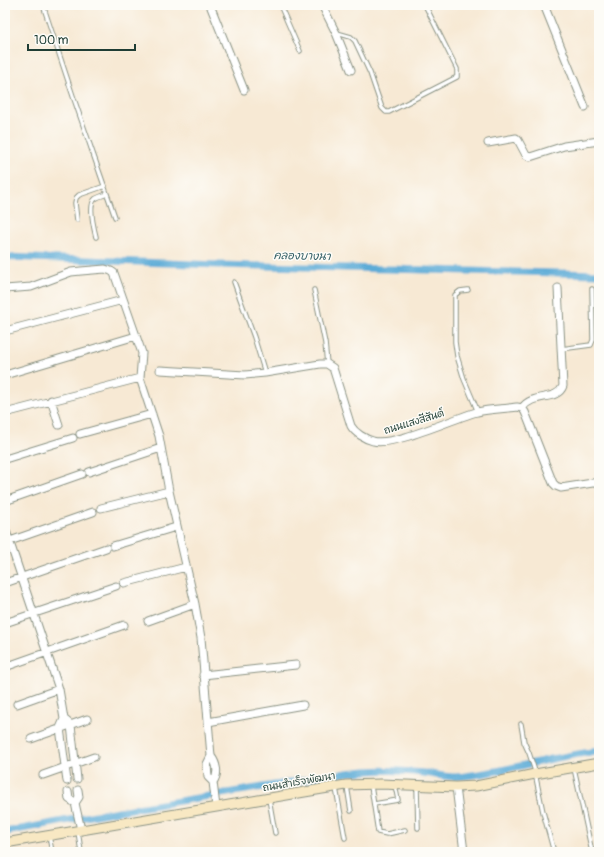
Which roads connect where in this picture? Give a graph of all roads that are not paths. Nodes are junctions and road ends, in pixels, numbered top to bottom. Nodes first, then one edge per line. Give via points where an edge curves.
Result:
1 (43, 5) edge
2 (210, 5) edge
3 (280, 5) edge
4 (322, 5) edge
5 (425, 5) edge
6 (544, 5) edge
7 (336, 33) junction
8 (300, 51) dead end
9 (351, 70) dead end
10 (244, 90) dead end
11 (585, 107) dead end
12 (599, 141) edge
13 (488, 143) dead end
14 (105, 186) junction
15 (108, 194) junction
16 (114, 217) dead end
17 (77, 220) dead end
18 (96, 237) dead end
19 (234, 282) dead end
20 (558, 288) dead end
21 (5, 289) edge
22 (592, 289) dead end
23 (314, 290) dead end
24 (468, 290) dead end
25 (123, 300) junction
26 (5, 331) edge
27 (136, 336) junction
28 (561, 349) junction
29 (327, 364) junction
30 (160, 370) dead end
31 (265, 373) junction
32 (5, 375) edge
33 (140, 378) junction
34 (51, 400) junction
35 (522, 408) junction
36 (478, 412) junction
37 (5, 413) edge
38 (152, 414) junction
39 (59, 425) dead end
40 (80, 434) dead end
41 (72, 438) dead end
42 (161, 448) junction
43 (5, 459) edge
44 (599, 482) edge
45 (169, 491) junction
46 (5, 501) edge
47 (101, 508) dead end
48 (93, 512) dead end
49 (176, 526) junction
50 (5, 528) edge
51 (7, 542) edge
52 (186, 567) junction
53 (22, 577) junction
54 (5, 582) edge
55 (124, 583) dead end
56 (116, 586) dead end
57 (195, 604) junction
58 (34, 613) junction
59 (148, 621) dead end
60 (5, 623) edge
61 (124, 625) dead end
62 (48, 651) junction
63 (296, 665) dead end
64 (5, 667) edge
65 (203, 675) junction
66 (59, 689) junction
67 (18, 704) dead end
68 (303, 705) dead end
69 (64, 719) junction
70 (87, 719) dead end
71 (208, 722) junction
72 (522, 724) dead end
73 (71, 725) junction
74 (60, 728) junction
75 (30, 739) dead end
76 (94, 757) dead end
77 (599, 763) edge
78 (75, 764) junction
79 (65, 767) junction
80 (573, 767) junction
81 (535, 771) junction
82 (44, 775) dead end
83 (77, 779) dead end
84 (67, 781) dead end
85 (371, 784) junction
86 (395, 784) junction
87 (346, 785) junction
88 (417, 786) junction
89 (336, 787) junction
90 (456, 787) junction
91 (78, 790) dead end
92 (68, 792) dead end
93 (269, 798) junction
94 (216, 802) junction
95 (75, 804) junction
96 (374, 804) junction
97 (351, 811) dead end
98 (79, 827) junction
99 (418, 828) dead end
100 (405, 830) dead end
101 (274, 833) dead end
102 (49, 835) junction
103 (345, 838) dead end
104 (5, 843) edge
105 (52, 852) edge
106 (81, 852) edge
107 (464, 852) edge
108 (554, 852) edge
109 (592, 852) edge

1 - 14 lane
2 - 10 street
3 - 8 lane
4 - 7 street
5 - 7 lane via 458,74 389,112 382,108 355,41 351,37
6 - 11 street
7 - 9 street
12 - 13 street via 564,146 530,156 526,155 516,138
14 - 15 lane
14 - 17 lane via 76,198
15 - 16 lane
15 - 18 lane via 92,202
19 - 31 lane
20 - 28 street
21 - 25 street via 31,287 72,272 105,269 114,274
22 - 28 lane via 591,345
23 - 29 lane
24 - 36 lane via 460,290 455,294 455,342 459,366
25 - 26 street
25 - 27 street
27 - 32 street
27 - 33 street via 142,353
28 - 35 street via 562,391 529,401
29 - 31 street
29 - 36 street, ถนนแสงสีสันต์ via 334,368 354,432 374,442 398,439
30 - 31 street via 245,375
33 - 34 street
33 - 38 street
34 - 37 street
34 - 39 street
35 - 36 street, ถนนแสงสีสันต์
35 - 44 street via 556,486
38 - 40 street
38 - 42 street
41 - 43 street
42 - 45 street
42 - 46 street
45 - 47 street
45 - 49 street
48 - 51 street
49 - 52 street
49 - 53 street
50 - 51 street
51 - 53 street
52 - 55 street
52 - 57 street
53 - 54 street
53 - 58 street
56 - 58 street
57 - 59 street
57 - 65 street via 201,638
58 - 60 street
58 - 62 street
61 - 62 street
62 - 64 street
62 - 66 street
63 - 65 street
65 - 71 street
66 - 67 street
66 - 69 street
68 - 71 street
69 - 73 street
69 - 74 street
70 - 73 street
71 - 94 street via 211,756 216,763 213,784
72 - 81 lane via 524,742
73 - 74 street
73 - 78 street
74 - 75 street
74 - 79 street
76 - 78 street
77 - 80 street, ถนนสำเร็จพัฒนา
78 - 79 street
78 - 83 street
79 - 82 street
79 - 84 street
80 - 81 street, ถนนสำเร็จพัฒนา
80 - 109 lane
81 - 90 street, ถนนสำเร็จพัฒนา via 476,786
81 - 108 lane
85 - 86 street, ถนนสำเร็จพัฒนา
85 - 87 street, ถนนสำเร็จพัฒนา
85 - 96 lane
86 - 88 street, ถนนสำเร็จพัฒนา
86 - 96 lane via 398,800
87 - 89 street, ถนนสำเร็จพัฒนา
87 - 97 lane
88 - 90 street, ถนนสำเร็จพัฒนา
88 - 99 lane
89 - 93 street, ถนนสำเร็จพัฒนา
89 - 103 lane
90 - 107 street
91 - 95 street via 79,798
92 - 95 street via 69,799
93 - 94 street, ถนนสำเร็จพัฒนา
93 - 101 lane
94 - 98 street, ถนนสำเร็จพัฒนา
95 - 98 street
96 - 100 lane via 378,832 387,834
98 - 102 street, ถนนสำเร็จพัฒนา
98 - 106 lane
102 - 104 street, ถนนสำเร็จพัฒนา
102 - 105 lane

